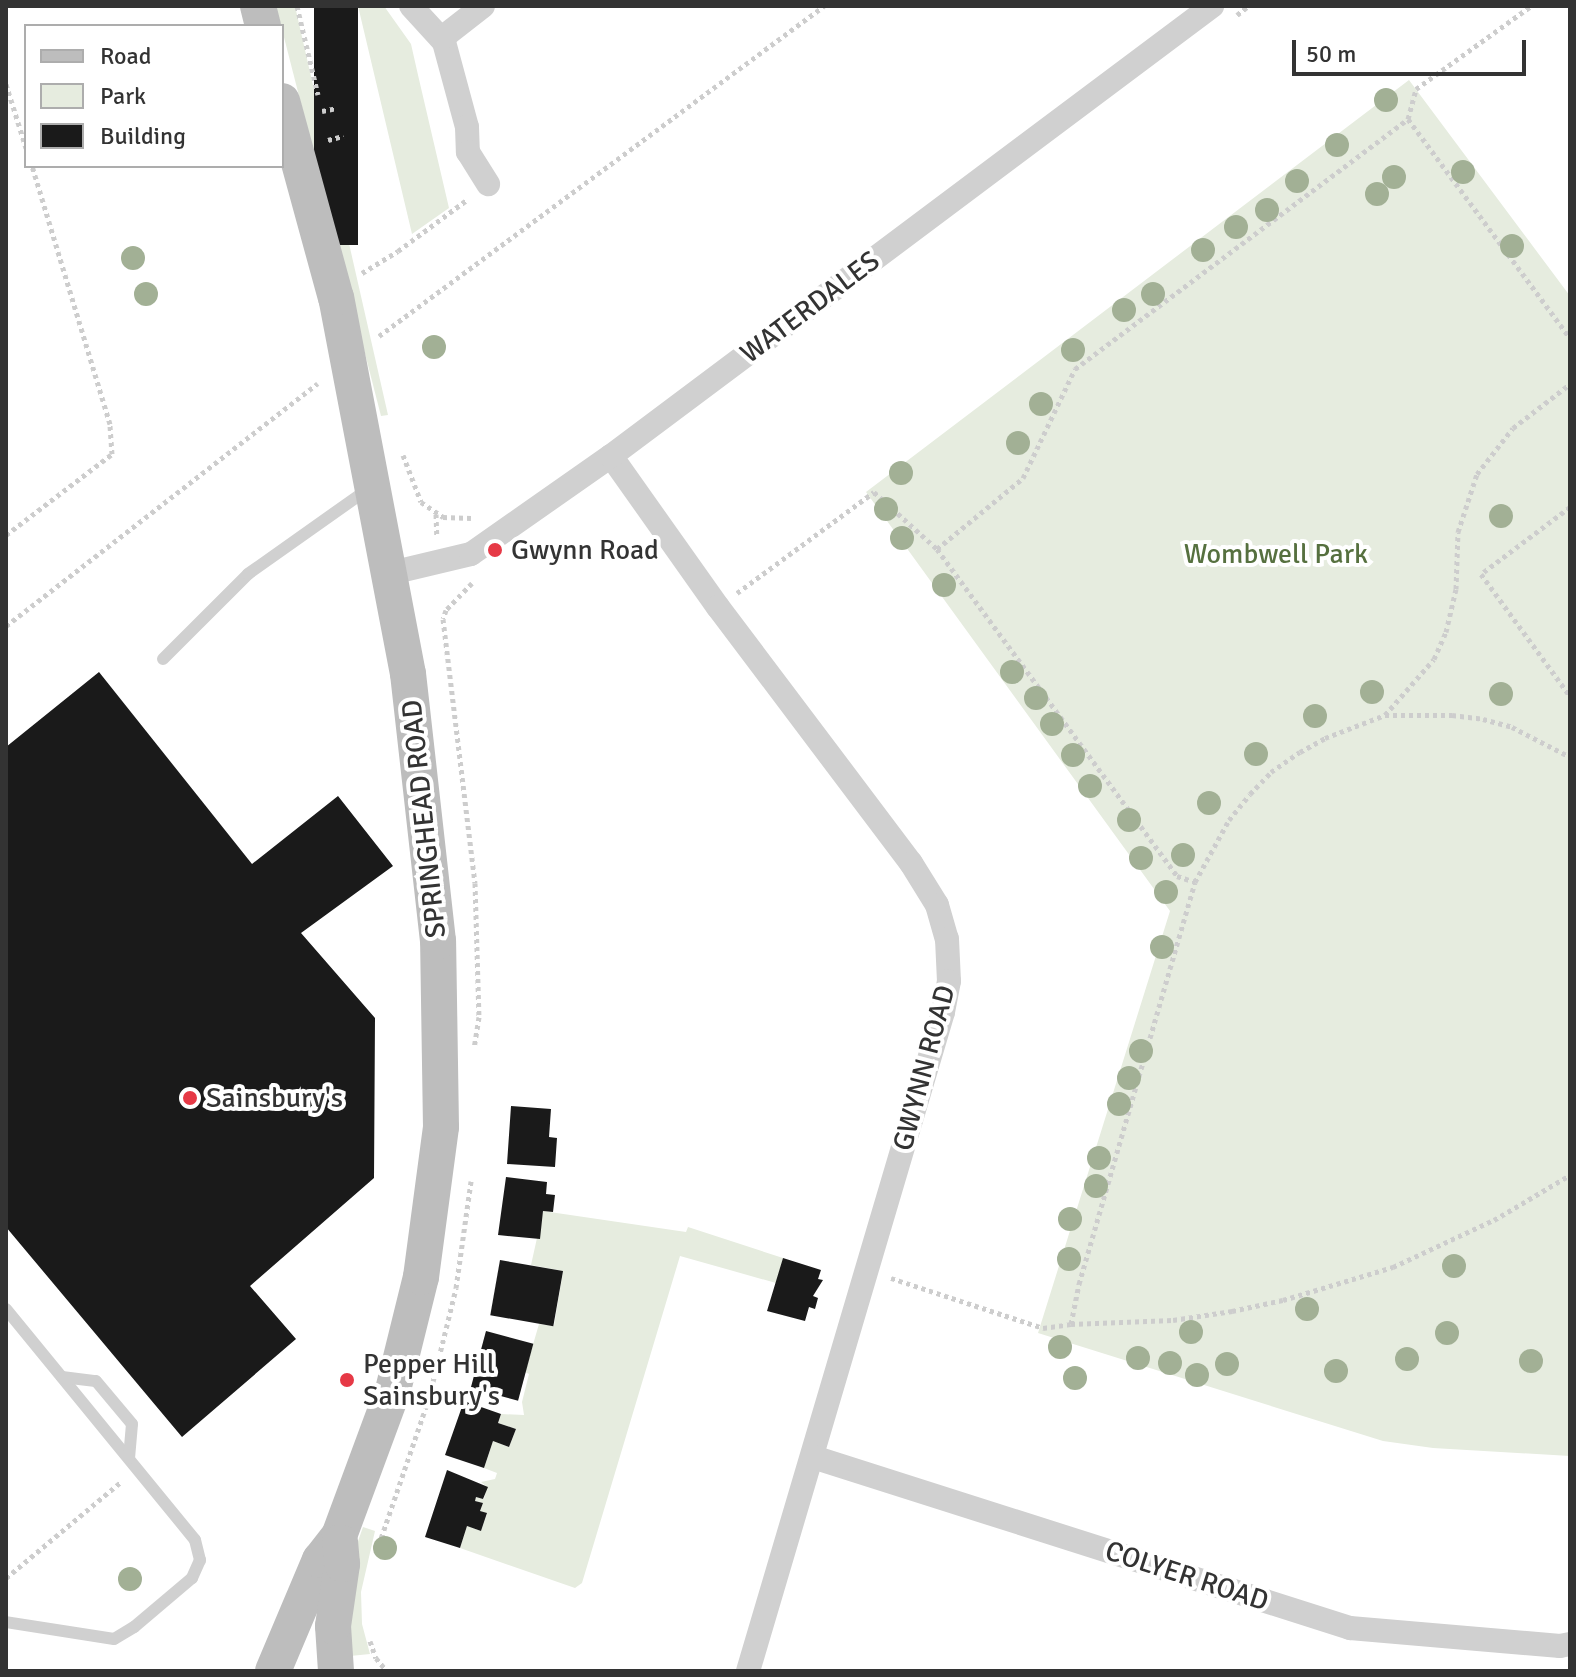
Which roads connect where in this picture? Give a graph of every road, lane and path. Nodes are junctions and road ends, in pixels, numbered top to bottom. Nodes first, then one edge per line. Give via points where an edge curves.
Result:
1 (411, 6) edge
2 (483, 6) edge
3 (824, 6) edge
4 (1248, 6) edge
5 (1531, 6) edge
6 (1219, 14) edge
7 (442, 38) junction
8 (6, 84) edge
9 (284, 107) edge
10 (337, 108) dead end
11 (322, 111) dead end
12 (1408, 119) junction
13 (343, 136) dead end
14 (328, 140) dead end
15 (24, 142) edge
16 (33, 168) edge
17 (488, 184) joint
18 (348, 286) junction
19 (379, 336) dead end
20 (1570, 338) edge
21 (329, 374) dead end
22 (1570, 384) edge
23 (401, 449) dead end
24 (611, 456) junction
25 (374, 484) junction
26 (1570, 507) edge
27 (476, 518) dead end
28 (6, 535) edge
29 (937, 549) junction
30 (391, 573) junction
31 (481, 577) dead end
32 (729, 580) dead end
33 (738, 592) junction
34 (747, 604) dead end
35 (718, 607) junction
36 (6, 626) edge
37 (163, 659) dead end
38 (1570, 696) edge
39 (1385, 715) junction
40 (1570, 757) edge
41 (1195, 882) junction
42 (472, 1056) dead end
43 (1570, 1175) edge
44 (471, 1178) dead end
45 (893, 1263) dead end
46 (878, 1274) junction
47 (6, 1309) edge
48 (1071, 1324) junction
49 (62, 1377) junction
50 (813, 1457) junction
51 (129, 1458) junction
52 (138, 1469) junction
53 (339, 1536) junction
54 (372, 1564) dead end
55 (6, 1578) edge
56 (6, 1622) edge
57 (1570, 1644) edge
58 (273, 1671) edge
59 (336, 1671) edge
60 (748, 1671) edge

1 - 7 street
2 - 7 street
3 - 19 path
4 - 6 path
5 - 12 path via 1416,89
6 - 24 street, WATERDALES
7 - 17 street via 467,127 468,152
8 - 15 path
9 - 18 main road, SPRINGHEAD ROAD
10 - 11 path
12 - 20 path
12 - 29 path via 1075,369 1023,478
13 - 14 path
16 - 28 path via 110,424 112,454
17 - 18 path
18 - 25 main road, SPRINGHEAD ROAD
21 - 36 path
22 - 39 path via 1513,428 1477,474 1458,532 1456,589 1446,632 1434,659
23 - 27 path via 421,502 443,517
24 - 30 street, WATERDALES via 471,554
24 - 35 street, GWYNN ROAD
25 - 30 main road, SPRINGHEAD ROAD
25 - 37 lane via 248,574
26 - 38 path via 1481,574
29 - 33 path via 874,492
29 - 41 path via 1177,876
30 - 53 main road, SPRINGHEAD ROAD via 434,897 441,1127 406,1347
31 - 42 path via 455,599 443,619 475,883 479,1031
32 - 33 path
33 - 34 path
33 - 35 path
35 - 46 street, GWYNN ROAD via 923,879 947,939 949,981 943,1012
39 - 40 path via 1483,719 1512,727
39 - 41 path via 1325,738 1271,772 1229,820
41 - 48 path
43 - 48 path via 1441,1247 1342,1284 1173,1320
44 - 54 path via 443,1347
45 - 46 path
46 - 48 path via 1040,1328
46 - 50 street, GWYNN ROAD
47 - 49 lane
49 - 51 lane
49 - 51 lane via 96,1381 132,1424
50 - 57 street, COLYER ROAD via 1350,1628
50 - 60 street, GWYNN ROAD
51 - 52 lane
52 - 55 path
52 - 56 lane via 197,1543 196,1574 114,1639
53 - 58 main road, SPRINGHEAD ROAD via 320,1560
53 - 59 main road, SPRINGHEAD ROAD

